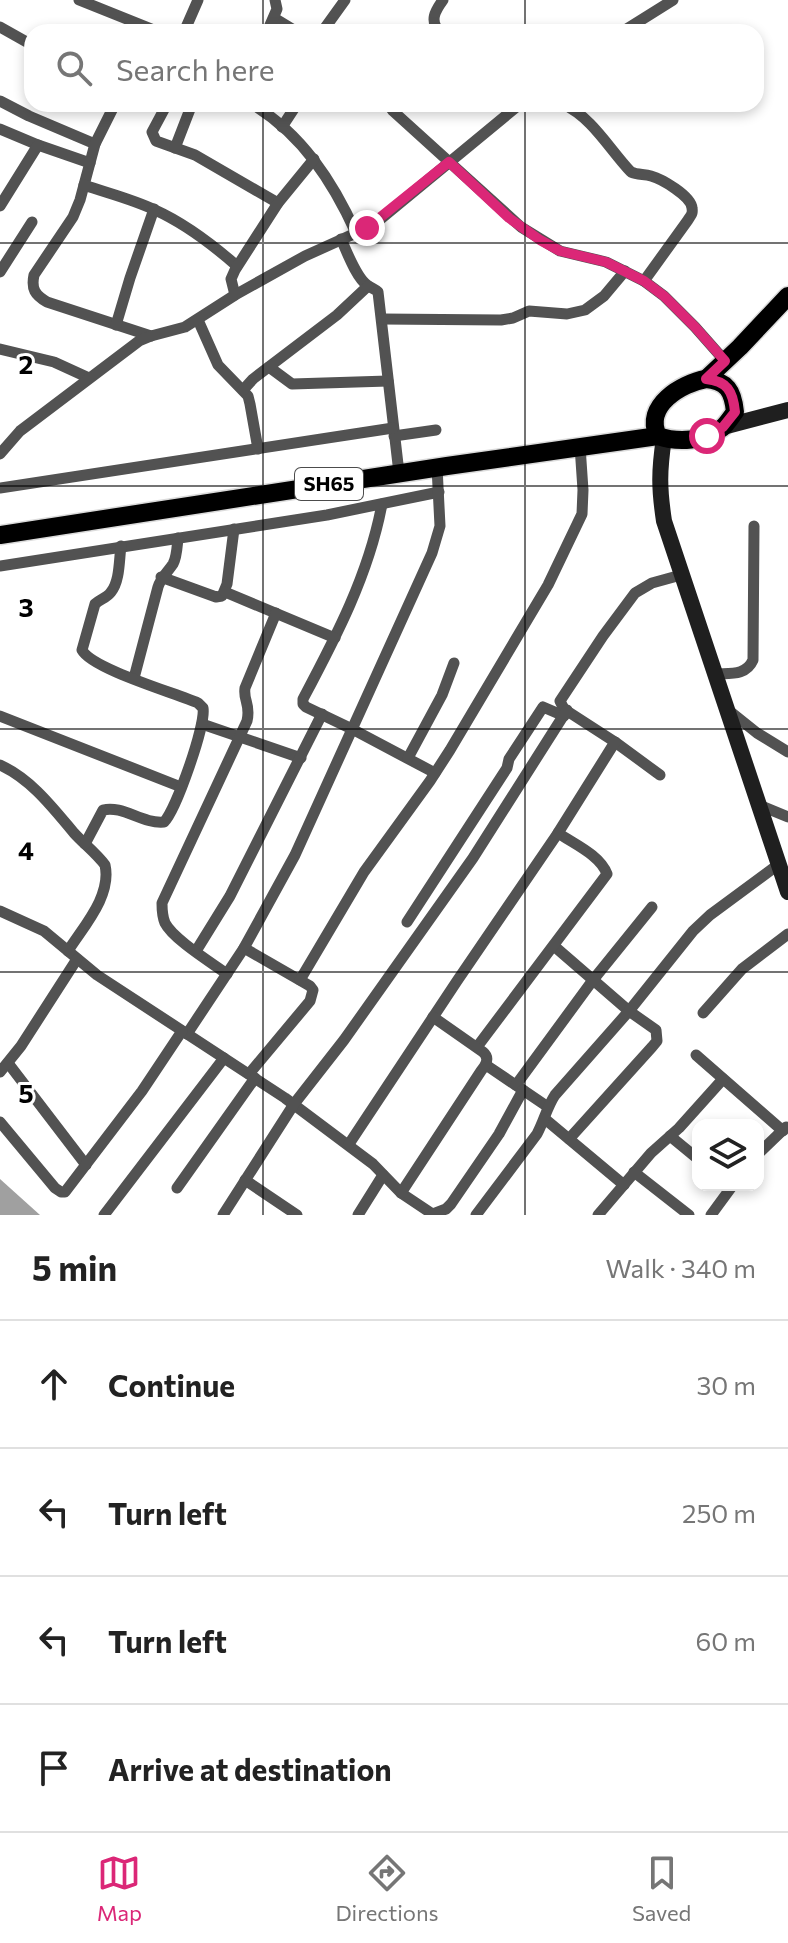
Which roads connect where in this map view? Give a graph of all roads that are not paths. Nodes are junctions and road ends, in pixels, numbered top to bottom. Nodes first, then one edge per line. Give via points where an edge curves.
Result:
1 (79, 0) edge
2 (198, 0) edge
3 (275, 0) edge
4 (345, 0) edge
5 (443, 0) edge
6 (673, 0) edge
7 (274, 18) junction
8 (139, 24) edge
9 (188, 24) edge
10 (271, 24) edge
11 (284, 24) edge
12 (328, 24) edge
13 (434, 24) edge
14 (635, 24) edge
15 (0, 27) edge
16 (24, 40) edge
17 (0, 101) edge
18 (111, 112) edge
19 (163, 112) edge
20 (189, 112) edge
21 (262, 112) edge
22 (292, 112) edge
23 (395, 112) edge
24 (510, 112) edge
25 (577, 112) edge
26 (282, 127) junction
27 (0, 129) edge
28 (95, 144) junction
29 (38, 145) junction
30 (175, 148) junction
31 (314, 159) junction
32 (449, 162) junction
33 (90, 163) junction
34 (84, 185) junction
35 (278, 203) junction
36 (0, 206) edge
37 (154, 209) junction
38 (32, 222) dead end
39 (356, 233) junction
40 (341, 239) junction
41 (237, 266) junction
42 (625, 271) junction
43 (0, 272) edge
44 (644, 281) junction
45 (368, 286) junction
46 (235, 295) junction
47 (788, 296) edge
48 (382, 319) junction
49 (198, 320) junction
50 (116, 325) junction
51 (151, 336) junction
52 (0, 349) edge
53 (725, 361) junction
54 (269, 367) junction
55 (89, 378) junction
56 (706, 379) junction
57 (388, 381) junction
58 (243, 390) junction
59 (788, 410) edge
60 (723, 427) junction
61 (436, 430) dead end
62 (393, 432) junction
63 (659, 432) junction
64 (580, 446) junction
65 (258, 449) junction
66 (0, 454) edge
67 (437, 467) junction
68 (398, 468) junction
69 (0, 488) edge
70 (439, 492) junction
71 (382, 504) junction
72 (754, 526) dead end
73 (0, 527) edge
74 (234, 529) junction
75 (0, 535) edge
76 (178, 538) junction
77 (121, 546) junction
78 (0, 566) edge
79 (681, 575) junction
80 (161, 577) junction
81 (225, 592) junction
82 (276, 613) junction
83 (335, 638) junction
84 (454, 663) dead end
85 (715, 674) junction
86 (134, 678) junction
87 (726, 709) junction
88 (565, 713) junction
89 (322, 714) junction
90 (0, 716) edge
91 (202, 724) junction
92 (352, 729) junction
93 (240, 738) junction
94 (615, 742) junction
95 (788, 752) edge
96 (301, 758) junction
97 (408, 758) junction
98 (0, 765) edge
99 (435, 773) junction
100 (660, 775) dead end
101 (181, 787) junction
102 (759, 805) junction
103 (788, 817) edge
104 (558, 833) junction
105 (85, 844) junction
106 (779, 864) junction
107 (788, 892) edge
108 (652, 907) dead end
109 (0, 911) edge
110 (407, 922) dead end
111 (788, 934) edge
112 (554, 946) junction
113 (244, 948) junction
114 (196, 951) junction
115 (72, 955) junction
116 (227, 974) junction
117 (300, 980) junction
118 (593, 980) junction
119 (629, 1011) junction
120 (703, 1013) dead end
121 (433, 1017) junction
122 (184, 1033) junction
123 (477, 1047) junction
124 (696, 1055) dead end
125 (224, 1058) junction
126 (486, 1065) junction
127 (4, 1067) edge
128 (252, 1076) junction
129 (723, 1079) junction
130 (520, 1088) junction
131 (294, 1104) junction
132 (548, 1107) junction
133 (545, 1119) junction
134 (0, 1122) edge
135 (785, 1128) edge
136 (670, 1136) junction
137 (569, 1139) junction
138 (349, 1144) junction
139 (764, 1148) edge
140 (692, 1154) edge
141 (86, 1165) junction
142 (634, 1172) junction
143 (383, 1175) junction
144 (245, 1180) junction
145 (624, 1185) junction
146 (177, 1188) dead end
147 (727, 1191) edge
148 (401, 1193) junction
149 (418, 1211) edge
150 (224, 1214) edge
151 (104, 1215) edge
152 (297, 1215) edge
153 (358, 1215) edge
154 (434, 1215) edge
155 (476, 1215) edge
156 (598, 1215) edge
157 (689, 1215) edge
158 (711, 1215) edge

1 - 8 street
2 - 9 street
3 - 7 street
4 - 12 street
5 - 13 street
6 - 14 street
7 - 10 street
7 - 11 street
15 - 16 street
17 - 28 street
18 - 28 street
19 - 30 street via 152,135
20 - 30 street
21 - 26 street
22 - 26 street
23 - 32 street
24 - 32 street
25 - 44 street via 631,172 651,176 691,203 692,214
26 - 31 street
27 - 29 street
28 - 33 street
29 - 33 street
29 - 36 street
30 - 35 street
31 - 35 street
31 - 39 street
32 - 39 street
32 - 42 street via 540,240
33 - 34 street
34 - 37 street
34 - 50 street via 73,217 34,275 34,292 47,302
35 - 41 street
37 - 41 street
37 - 50 street
38 - 43 street
39 - 40 street
40 - 45 street
40 - 46 street
41 - 46 street via 231,279
42 - 44 street
42 - 48 street via 594,305 576,313 529,311 501,320
44 - 53 street
45 - 48 street via 378,292
45 - 54 street
46 - 49 street
47 - 53 main road
48 - 57 street
49 - 51 street
49 - 58 street via 218,365
50 - 51 street
51 - 55 street
52 - 55 street via 54,362
53 - 56 main road
54 - 57 street via 292,384
54 - 58 street
55 - 66 street via 20,431
56 - 60 main road via 724,384 734,399 735,412
56 - 63 main road via 692,381 666,398 657,413
57 - 62 street
58 - 65 street
59 - 60 street
60 - 63 main road, SH65 via 683,441
61 - 62 street
62 - 65 street
62 - 68 street
63 - 64 main road, SH65
63 - 68 main road, SH65 via 634,428
63 - 79 street via 664,521
64 - 67 main road, SH65
64 - 99 street via 583,504 578,525
65 - 69 street
67 - 68 main road, SH65
67 - 70 street
68 - 73 main road, SH65
68 - 75 main road, SH65
70 - 71 street
70 - 92 street via 438,535
71 - 74 street
71 - 83 street via 368,561
72 - 85 street via 753,660 747,670
74 - 76 street
74 - 81 street
76 - 77 street
76 - 80 street via 176,558
77 - 78 street
77 - 86 street via 114,587 95,604 82,650 91,660
79 - 85 street
79 - 88 street via 635,593 561,698
80 - 81 street via 216,597
80 - 86 street
81 - 82 street
82 - 83 street
82 - 93 street via 245,688 249,713
83 - 89 street via 303,699 306,707
84 - 97 street
85 - 87 street
86 - 91 street via 198,703 204,713
87 - 95 street
87 - 102 street
88 - 94 street
88 - 110 street via 543,707
88 - 131 street via 464,871
89 - 92 street
89 - 96 street
90 - 101 street
91 - 93 street
91 - 101 street
92 - 97 street
92 - 113 street via 295,855
93 - 96 street
93 - 114 street via 162,903 166,925
94 - 100 street
94 - 104 street
96 - 114 street
97 - 99 street
98 - 105 street via 29,784
99 - 117 street via 364,872
101 - 105 street via 164,822 109,808
102 - 103 street
102 - 106 street
104 - 112 street via 595,857 607,874
104 - 121 street
105 - 115 street via 105,865 105,883
106 - 107 street
106 - 119 street via 698,927
108 - 118 street
109 - 115 street via 44,931
111 - 120 street via 742,969
112 - 118 street
112 - 123 street
113 - 116 street
113 - 117 street
114 - 116 street
115 - 122 street
115 - 127 street
116 - 122 street
117 - 128 street via 313,990 310,1001
118 - 119 street
118 - 130 street
119 - 132 street
119 - 137 street via 656,1030 657,1041
121 - 123 street
121 - 138 street
122 - 125 street
122 - 141 street
123 - 126 street via 487,1055
124 - 129 street
125 - 128 street
125 - 151 street
126 - 130 street
126 - 148 street
127 - 141 street
128 - 131 street
128 - 146 street
129 - 135 street
129 - 136 street
130 - 132 street
130 - 154 street via 499,1134 451,1204
131 - 138 street
131 - 144 street
132 - 133 street
133 - 137 street
133 - 155 street
134 - 141 street via 61,1192
135 - 139 street
136 - 140 street
136 - 142 street
137 - 145 street
138 - 143 street
142 - 145 street
142 - 157 street
143 - 148 street
143 - 153 street
144 - 150 street
144 - 152 street
145 - 156 street
147 - 158 street
148 - 149 street
149 - 154 street

